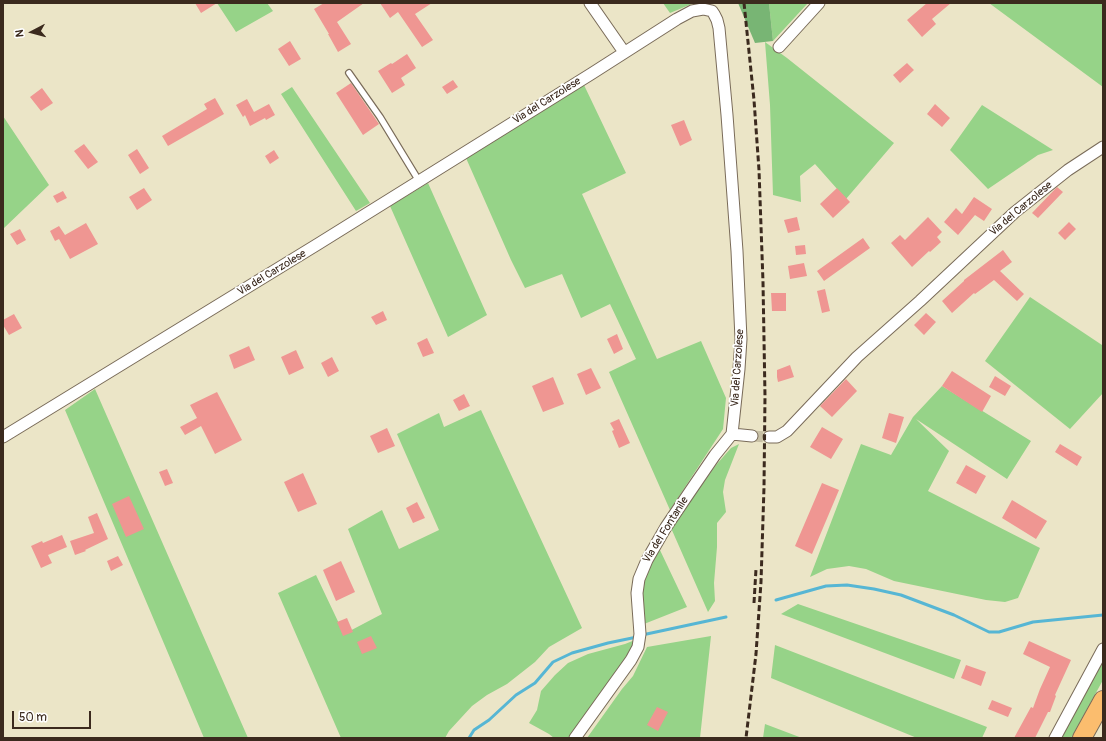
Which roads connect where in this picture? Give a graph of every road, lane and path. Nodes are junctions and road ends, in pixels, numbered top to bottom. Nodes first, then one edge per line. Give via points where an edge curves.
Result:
1 (590, 3) edge
2 (819, 3) edge
3 (779, 47) dead end
4 (624, 52) junction
5 (349, 73) dead end
6 (1103, 147) edge
7 (419, 181) junction
8 (732, 434) junction
9 (752, 436) tunnel mouth
10 (3, 437) edge
11 (769, 437) tunnel mouth
12 (1103, 648) edge
13 (1103, 700) edge
14 (575, 738) edge
15 (1055, 738) edge
16 (1082, 738) edge

1 - 4 street
2 - 3 street
4 - 7 street, Via del Carzolese
4 - 8 street, Via del Carzolese via 692,11 707,9 716,17 727,115 740,309 740,364
5 - 7 lane via 380,117
6 - 11 street, Via del Carzolese via 1068,170 1015,212 842,371 784,434
7 - 10 street, Via del Carzolese
8 - 9 street
8 - 14 street, Via del Fontanile via 689,493 646,560 637,588 638,647
12 - 15 street
13 - 16 main road

